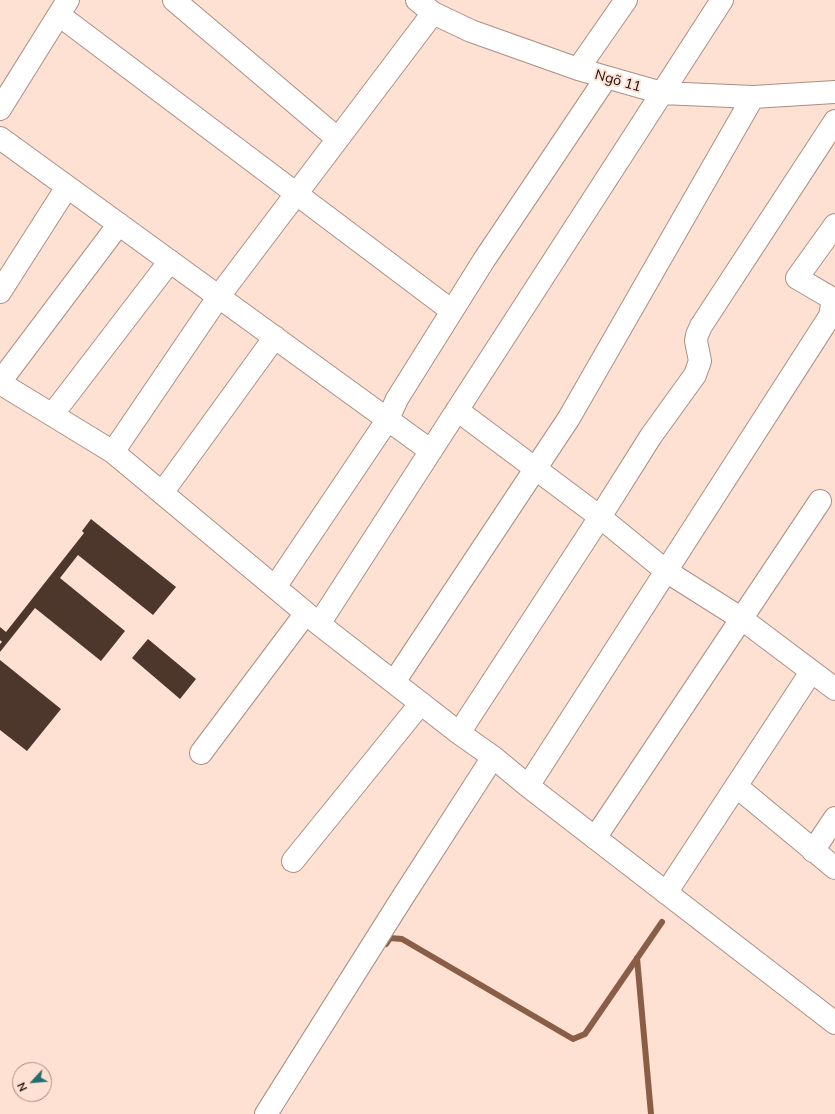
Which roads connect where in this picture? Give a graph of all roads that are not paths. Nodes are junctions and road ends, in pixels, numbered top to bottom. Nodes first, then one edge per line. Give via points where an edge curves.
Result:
1 (174, 0) edge
2 (626, 0) edge
3 (722, 0) edge
4 (425, 6) edge
5 (63, 8) edge
6 (578, 69) junction
7 (606, 78) junction
8 (662, 92) junction
9 (835, 92) edge
10 (753, 97) junction
11 (0, 109) edge
12 (835, 121) edge
13 (0, 138) edge
14 (338, 139) junction
15 (67, 187) junction
16 (296, 194) junction
17 (119, 224) junction
18 (835, 226) edge
19 (170, 261) junction
20 (0, 292) edge
21 (219, 296) junction
22 (452, 311) junction
23 (275, 337) junction
24 (0, 382) edge
25 (458, 410) junction
26 (52, 415) junction
27 (388, 419) junction
28 (431, 451) junction
29 (113, 452) junction
30 (536, 469) junction
31 (162, 493) junction
32 (820, 501) dead end
33 (600, 517) junction
34 (666, 571) junction
35 (275, 587) junction
36 (312, 619) junction
37 (742, 619) junction
38 (811, 672) junction
39 (394, 682) junction
40 (835, 689) edge
41 (421, 703) junction
42 (459, 733) junction
43 (201, 753) dead end
44 (493, 756) junction
45 (528, 786) junction
46 (736, 786) junction
47 (835, 818) edge
48 (595, 838) junction
49 (813, 851) junction
50 (293, 861) dead end
51 (835, 868) edge
52 (666, 893) junction
53 (835, 1023) edge
54 (266, 1114) edge

1 - 14 street
2 - 6 street
3 - 8 street
4 - 6 street, Ngõ 11 via 472,31
4 - 14 street
5 - 11 street
5 - 16 street
6 - 7 street, Ngõ 11
7 - 8 street, Ngõ 11
7 - 22 street
8 - 10 street, Ngõ 11
8 - 25 street
9 - 10 street, Ngõ 11
10 - 30 street via 569,418
12 - 33 street via 701,326 696,341 700,361 695,375 651,436
13 - 15 street
14 - 16 street
15 - 17 street
15 - 20 street
16 - 21 street
16 - 22 street
17 - 19 street
17 - 24 street
18 - 34 street via 797,278 834,299 830,316
19 - 21 street
19 - 26 street
21 - 23 street
21 - 29 street
22 - 27 street
23 - 27 street
23 - 31 street
24 - 26 street
25 - 28 street
25 - 30 street
26 - 29 street
27 - 28 street
27 - 35 street
28 - 36 street
29 - 31 street
30 - 33 street
30 - 39 street
31 - 35 street
32 - 37 street
33 - 34 street
33 - 42 street
34 - 37 street
34 - 45 street
35 - 36 street
36 - 39 street
36 - 43 street
37 - 38 street
37 - 48 street
38 - 40 street
38 - 46 street
39 - 41 street
41 - 42 street
41 - 50 street
42 - 44 street
44 - 45 street
44 - 54 street
45 - 48 street
46 - 49 street
46 - 52 street
47 - 49 street
48 - 52 street
49 - 51 street
52 - 53 street

